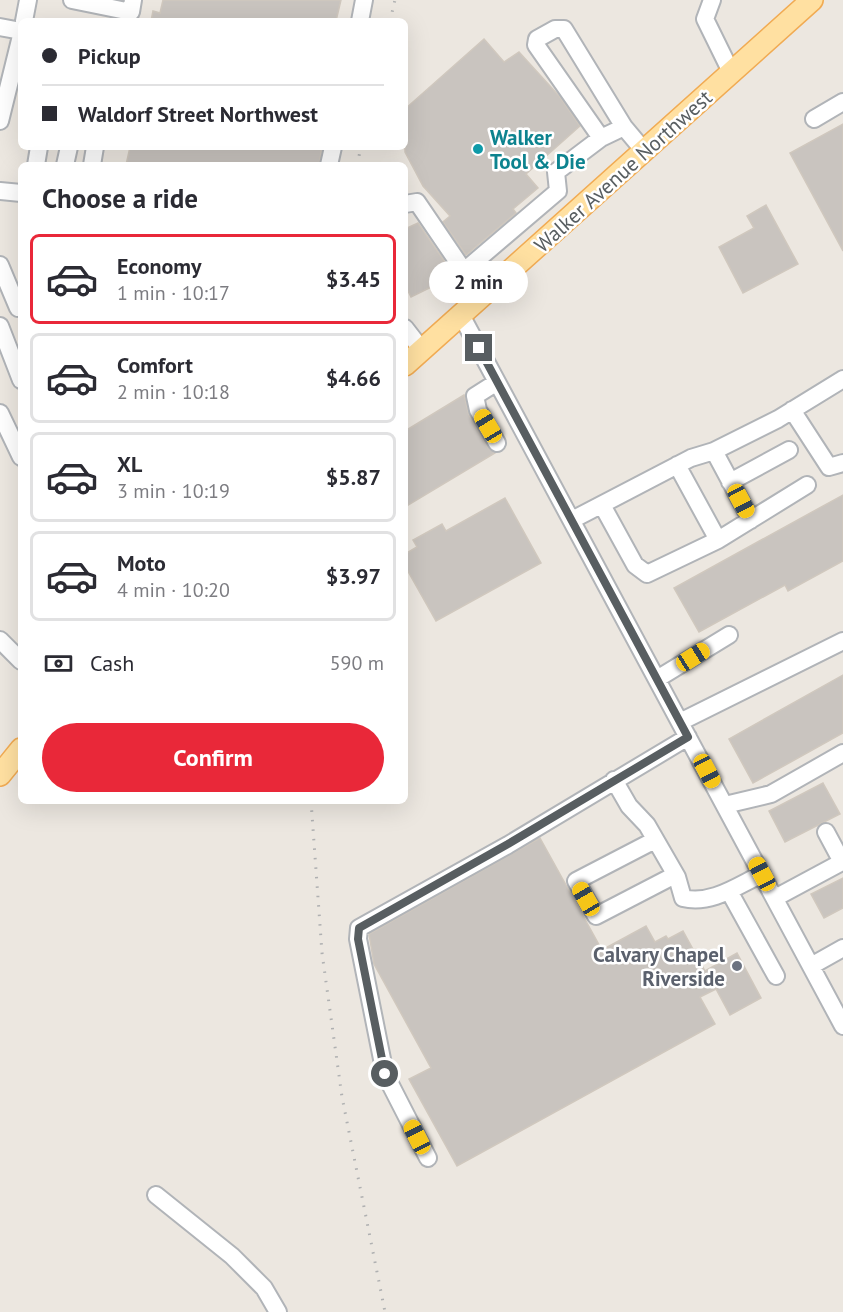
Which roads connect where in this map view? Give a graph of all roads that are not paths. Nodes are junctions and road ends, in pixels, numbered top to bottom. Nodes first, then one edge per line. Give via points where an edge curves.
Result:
1 (28, 0) edge
2 (72, 0) edge
3 (133, 0) edge
4 (364, 0) edge
5 (711, 0) edge
6 (812, 0) edge
7 (25, 18) edge
8 (361, 18) edge
9 (0, 27) edge
10 (18, 30) edge
11 (18, 48) edge
12 (732, 74) junction
13 (843, 102) edge
14 (814, 119) dead end
15 (0, 121) edge
16 (624, 127) junction
17 (601, 138) junction
18 (645, 152) junction
19 (0, 191) edge
20 (558, 191) junction
21 (18, 193) edge
22 (408, 201) edge
23 (577, 212) junction
24 (509, 234) junction
25 (528, 255) junction
26 (0, 265) edge
27 (18, 305) edge
28 (18, 307) edge
29 (0, 315) edge
30 (461, 315) junction
31 (0, 326) edge
32 (408, 332) edge
33 (422, 350) junction
34 (408, 362) edge
35 (18, 372) edge
36 (843, 380) edge
37 (497, 382) junction
38 (792, 410) junction
39 (0, 413) edge
40 (497, 443) dead end
41 (789, 450) dead end
42 (18, 451) edge
43 (714, 451) junction
44 (843, 463) edge
45 (677, 465) junction
46 (730, 482) junction
47 (807, 485) dead end
48 (602, 505) junction
49 (572, 520) junction
50 (751, 520) junction
51 (718, 540) junction
52 (729, 635) dead end
53 (0, 640) edge
54 (843, 641) edge
55 (18, 658) edge
56 (657, 679) junction
57 (680, 722) junction
58 (688, 737) junction
59 (18, 753) edge
60 (843, 753) edge
61 (0, 775) edge
62 (614, 780) junction
63 (725, 805) junction
64 (826, 832) dead end
65 (656, 840) junction
66 (762, 874) junction
67 (675, 875) junction
68 (729, 891) junction
69 (775, 898) junction
70 (843, 948) edge
71 (811, 966) junction
72 (776, 976) dead end
73 (843, 1026) edge
74 (428, 1158) dead end
75 (156, 1195) dead end
76 (278, 1312) edge

1 - 7 street
2 - 3 street via 130,12
4 - 8 street
5 - 12 street via 705,19
6 - 12 main road, Walker Avenue Northwest
9 - 10 street
11 - 15 street
12 - 18 main road, Walker Avenue Northwest
13 - 14 street
16 - 17 street
16 - 17 street via 564,29 555,29 537,39 536,45
16 - 18 street
17 - 20 street via 556,172
18 - 23 main road, Walker Avenue Northwest
19 - 21 street
20 - 23 street
20 - 24 street
22 - 24 street via 417,202 464,272
23 - 25 main road, Walker Avenue Northwest
24 - 25 street
25 - 30 main road, Walker Avenue Northwest
26 - 27 street
28 - 29 street
30 - 33 main road, Walker Avenue Northwest
30 - 37 street
31 - 35 street
32 - 33 street
33 - 34 main road, Walker Avenue Northwest
36 - 38 street
37 - 40 street via 475,396 478,410
37 - 49 street
38 - 43 street
38 - 44 street via 829,467
39 - 42 street
41 - 46 street
43 - 45 street
43 - 46 street
45 - 48 street
45 - 51 street
46 - 50 street
47 - 50 street
48 - 49 street
48 - 51 street via 634,565 647,574
49 - 56 street
50 - 51 street
52 - 56 street
53 - 55 street
54 - 57 street
56 - 57 street
57 - 58 street
58 - 62 street
58 - 63 street
59 - 61 main road
60 - 63 street via 771,794
62 - 65 street
62 - 74 street via 359,928 385,1074
63 - 66 street
64 - 69 street via 842,862
65 - 67 street
65 - 67 street via 576,881 596,916
66 - 68 street
66 - 69 street
67 - 68 street via 683,898 710,899
68 - 72 street
69 - 71 street
70 - 71 street
71 - 73 street
75 - 76 street via 232,1256 264,1288

